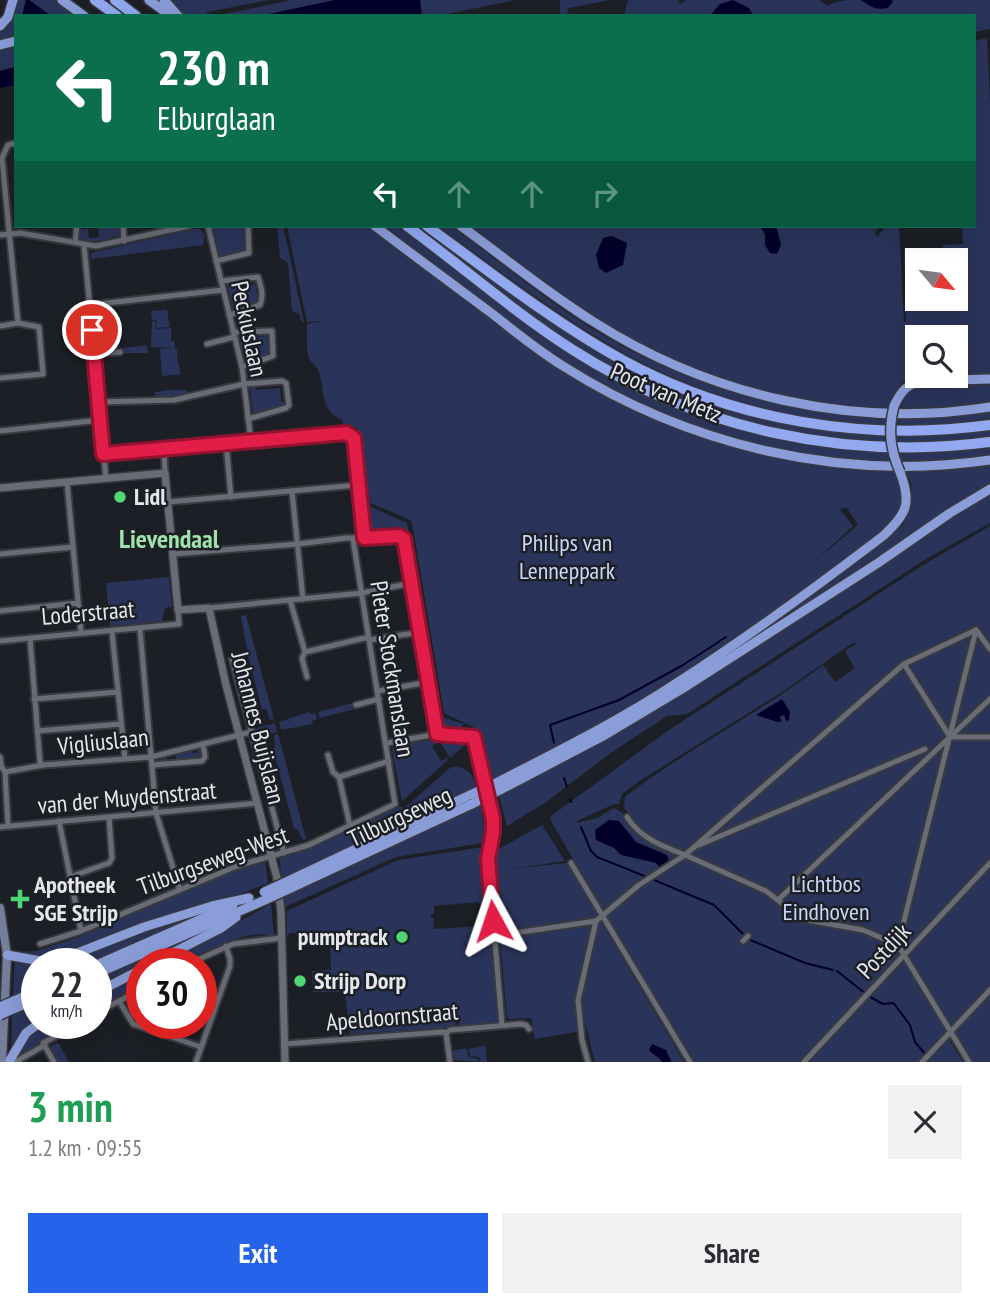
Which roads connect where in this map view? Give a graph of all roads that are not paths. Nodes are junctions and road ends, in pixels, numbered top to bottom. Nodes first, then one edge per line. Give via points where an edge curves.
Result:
1 (13, 0) edge
2 (62, 0) edge
3 (95, 0) edge
4 (115, 0) edge
5 (149, 0) edge
6 (164, 0) edge
7 (81, 14) edge
8 (114, 14) edge
9 (133, 14) edge
10 (168, 14) edge
11 (176, 14) edge
12 (0, 26) edge
13 (14, 144) edge
14 (77, 228) edge
15 (123, 228) edge
16 (167, 228) edge
17 (208, 228) edge
18 (248, 228) edge
19 (378, 228) edge
20 (410, 228) edge
21 (430, 228) edge
22 (464, 228) edge
23 (10, 234) junction
24 (0, 235) edge
25 (124, 241) junction
26 (75, 243) junction
27 (84, 245) junction
28 (216, 261) junction
29 (221, 281) junction
30 (223, 290) junction
31 (89, 305) junction
32 (229, 314) junction
33 (18, 323) junction
34 (0, 326) edge
35 (234, 335) junction
36 (207, 344) dead end
37 (120, 352) dead end
38 (94, 354) junction
39 (242, 367) junction
40 (0, 378) edge
41 (990, 379) edge
42 (244, 384) junction
43 (98, 402) junction
44 (990, 407) edge
45 (248, 419) junction
46 (100, 420) junction
47 (990, 425) edge
48 (0, 431) edge
49 (251, 441) junction
50 (990, 442) edge
51 (226, 443) junction
52 (164, 450) junction
53 (103, 454) junction
54 (990, 460) edge
55 (165, 473) junction
56 (106, 479) junction
57 (67, 482) junction
58 (358, 485) junction
59 (0, 488) edge
60 (990, 489) edge
61 (292, 491) junction
62 (231, 497) junction
63 (168, 502) junction
64 (364, 538) junction
65 (353, 539) junction
66 (298, 544) junction
67 (73, 547) junction
68 (0, 554) edge
69 (173, 554) junction
70 (412, 583) junction
71 (362, 593) junction
72 (303, 599) junction
73 (290, 600) junction
74 (78, 603) junction
75 (209, 608) junction
76 (178, 610) junction
77 (0, 611) edge
78 (140, 629) junction
79 (976, 630) junction
80 (113, 632) junction
81 (420, 632) junction
82 (81, 634) junction
83 (30, 638) junction
84 (370, 638) junction
85 (0, 641) edge
86 (990, 649) edge
87 (305, 652) junction
88 (232, 659) dead end
89 (904, 664) junction
90 (307, 677) dead end
91 (428, 682) junction
92 (378, 691) junction
93 (118, 692) junction
94 (34, 699) junction
95 (379, 699) junction
96 (990, 699) edge
97 (356, 705) dead end
98 (646, 707) junction
99 (121, 724) junction
100 (37, 731) junction
101 (251, 732) junction
102 (239, 733) junction
103 (437, 734) junction
104 (950, 737) junction
105 (990, 737) edge
106 (387, 743) junction
107 (203, 744) junction
108 (925, 749) dead end
109 (328, 755) dead end
110 (0, 757) edge
111 (151, 757) junction
112 (125, 758) junction
113 (390, 761) junction
114 (43, 765) junction
115 (152, 765) junction
116 (5, 772) junction
117 (339, 777) junction
118 (258, 803) junction
119 (395, 804) joint
120 (156, 813) junction
121 (108, 817) junction
122 (627, 817) dead end
123 (59, 821) junction
124 (8, 826) junction
125 (351, 826) junction
126 (0, 827) edge
127 (693, 848) junction
128 (284, 853) junction
129 (685, 855) junction
130 (272, 857) junction
131 (572, 863) dead end
132 (990, 863) edge
133 (70, 877) junction
134 (180, 890) junction
135 (779, 900) junction
136 (251, 902) junction
137 (0, 908) edge
138 (601, 915) junction
139 (596, 920) junction
140 (81, 931) junction
141 (495, 936) junction
142 (281, 938) junction
143 (40, 944) dead end
144 (898, 945) junction
145 (226, 946) junction
146 (182, 948) edge
147 (217, 950) edge
148 (904, 955) junction
149 (2, 957) edge
150 (112, 958) edge
151 (112, 967) edge
152 (990, 990) edge
153 (126, 997) edge
154 (21, 1001) edge
155 (119, 1001) junction
156 (21, 1003) edge
157 (14, 1005) junction
158 (112, 1005) edge
159 (0, 1007) edge
160 (0, 1015) edge
161 (502, 1025) junction
162 (529, 1030) dead end
163 (950, 1032) junction
164 (446, 1033) junction
165 (21, 1039) edge
166 (52, 1039) edge
167 (44, 1044) junction
168 (284, 1044) junction
169 (201, 1047) junction
170 (4, 1060) edge
171 (54, 1062) edge
172 (196, 1062) edge
173 (285, 1062) edge
174 (450, 1062) edge
175 (588, 1062) edge
176 (690, 1062) edge
177 (804, 1062) edge
178 (922, 1062) edge
179 (968, 1062) edge

1 - 12 highway
2 - 7 highway
3 - 8 highway
4 - 9 highway
5 - 10 highway
6 - 11 highway
13 - 23 street via 8,145 2,158
14 - 26 street
15 - 25 street
16 - 25 street
17 - 28 street, Peckiuslaan
18 - 28 street via 248,253
19 - 54 highway, Poot van Metz via 562,365 663,419 720,439 820,461 908,467
20 - 50 highway, Poot van Metz via 566,346 682,406 770,433 824,442 905,448
21 - 47 highway, Poot van Metz via 593,343 667,382 707,397 826,426 904,431
22 - 44 highway, Poot van Metz via 593,322 646,352 712,380 777,399 842,410 912,414
23 - 24 street
23 - 26 street
23 - 33 street
25 - 27 street
26 - 27 street
27 - 31 street
28 - 29 street, Peckiuslaan
29 - 30 street, Peckiuslaan
29 - 32 street via 258,277 261,285 260,305
30 - 31 street
30 - 32 street, Peckiuslaan
31 - 38 street
32 - 35 street, Peckiuslaan
33 - 34 street
33 - 40 street via 39,327 43,374
35 - 36 street
35 - 39 street, Peckiuslaan
35 - 39 street via 272,331 273,356
37 - 38 street
38 - 43 street
39 - 42 street, Peckiuslaan
41 - 98 highway, bridge via 911,383 894,406 890,440 907,499 899,522
42 - 43 street via 174,400
42 - 45 street, Peckiuslaan
42 - 45 street via 282,381 289,405
43 - 46 street
45 - 49 street, Peckiuslaan
46 - 48 street
46 - 53 street
49 - 51 street
49 - 58 street via 346,433 354,438
51 - 52 street
51 - 62 street
52 - 53 street
52 - 55 street
53 - 56 street
55 - 56 street
55 - 63 street
56 - 57 street
57 - 59 street
57 - 67 street
58 - 61 street
58 - 64 street
60 - 98 highway
61 - 62 street
61 - 66 street
62 - 63 street
63 - 69 street
64 - 65 street
64 - 70 street via 402,537
65 - 66 street
65 - 71 street, Pieter Stockmanslaan
66 - 69 street
66 - 72 street
67 - 68 street
67 - 74 street
69 - 76 street
70 - 71 street
70 - 81 street
71 - 72 street
71 - 84 street, Pieter Stockmanslaan
72 - 73 street
73 - 75 street
73 - 87 street
74 - 77 street
74 - 82 street
75 - 76 street
75 - 102 street, Johannes Buijslaan
76 - 78 street, Loderstraat via 180,624
78 - 80 street, Loderstraat
78 - 111 street
79 - 86 street
79 - 89 street
79 - 104 street
80 - 82 street, Loderstraat
80 - 93 street
81 - 84 street
81 - 91 street
82 - 83 street, Loderstraat
83 - 85 street, Loderstraat
83 - 94 street
84 - 87 street
84 - 92 street, Pieter Stockmanslaan
87 - 90 street
88 - 101 street, Johannes Buijslaan
89 - 104 street
89 - 127 street
91 - 92 street
91 - 103 street
92 - 95 street, Pieter Stockmanslaan
93 - 94 street
93 - 99 street
94 - 100 street
95 - 97 street
95 - 106 street, Pieter Stockmanslaan
96 - 104 street
98 - 136 highway, Tilburgseweg, bridge via 471,800
99 - 100 street
99 - 112 street
100 - 114 street
101 - 102 street, Vigliuslaan
101 - 128 street, Johannes Buijslaan
102 - 107 street, Vigliuslaan
102 - 118 street, Johannes Buijslaan
103 - 106 street
103 - 141 street via 474,737 493,819 488,859
104 - 105 street
104 - 135 street
104 - 144 street
106 - 113 street, Pieter Stockmanslaan
107 - 111 street, Vigliuslaan
107 - 115 street, Vigliuslaan via 202,761
108 - 127 street
109 - 117 street
110 - 116 street
111 - 112 street, Vigliuslaan
111 - 115 street
112 - 114 street, Vigliuslaan
113 - 117 street
113 - 119 street, Pieter Stockmanslaan
114 - 116 street, Vigliuslaan
115 - 120 street
116 - 124 street
117 - 125 street
118 - 120 street, van der Muydenstraat
118 - 130 street, Johannes Buijslaan
119 - 125 street, Tilburgseweg-West
120 - 121 street, van der Muydenstraat
120 - 134 street
121 - 123 street, van der Muydenstraat
121 - 133 street via 109,863
122 - 129 street via 645,837
123 - 124 street, van der Muydenstraat
123 - 133 street
124 - 126 street, van der Muydenstraat
125 - 128 street, Tilburgseweg-West
127 - 129 street
128 - 130 street, Tilburgseweg-West
129 - 135 street
129 - 138 street
130 - 134 street, Tilburgseweg-West
130 - 142 street
131 - 138 street
132 - 148 street, Postdijk
133 - 140 street
134 - 140 street, Tilburgseweg-West
135 - 144 street via 802,919 863,930
136 - 146 highway via 221,928
136 - 149 highway via 212,906 62,959
136 - 150 highway, Tilburgseweg
136 - 151 highway, Tilburgseweg
137 - 149 main road
138 - 139 street
138 - 176 street
139 - 141 street
139 - 175 street via 578,1000
140 - 143 street, Tilburgseweg-West
141 - 161 street
142 - 145 street
142 - 168 street
144 - 148 street
145 - 147 street
145 - 169 street via 230,966
148 - 163 street
148 - 177 street, Postdijk
149 - 170 main road
152 - 163 street
153 - 155 street
154 - 157 highway
155 - 158 street
155 - 169 street via 135,1024
156 - 157 highway
157 - 159 highway, bridge
157 - 160 highway, bridge
161 - 162 street, Apeldoornstraat via 521,1024
161 - 164 street, Apeldoornstraat
163 - 178 street
163 - 179 street
164 - 168 street, Apeldoornstraat
164 - 174 street
165 - 170 highway
166 - 167 street
167 - 170 street via 17,1061
167 - 171 street
168 - 173 street
169 - 172 street

